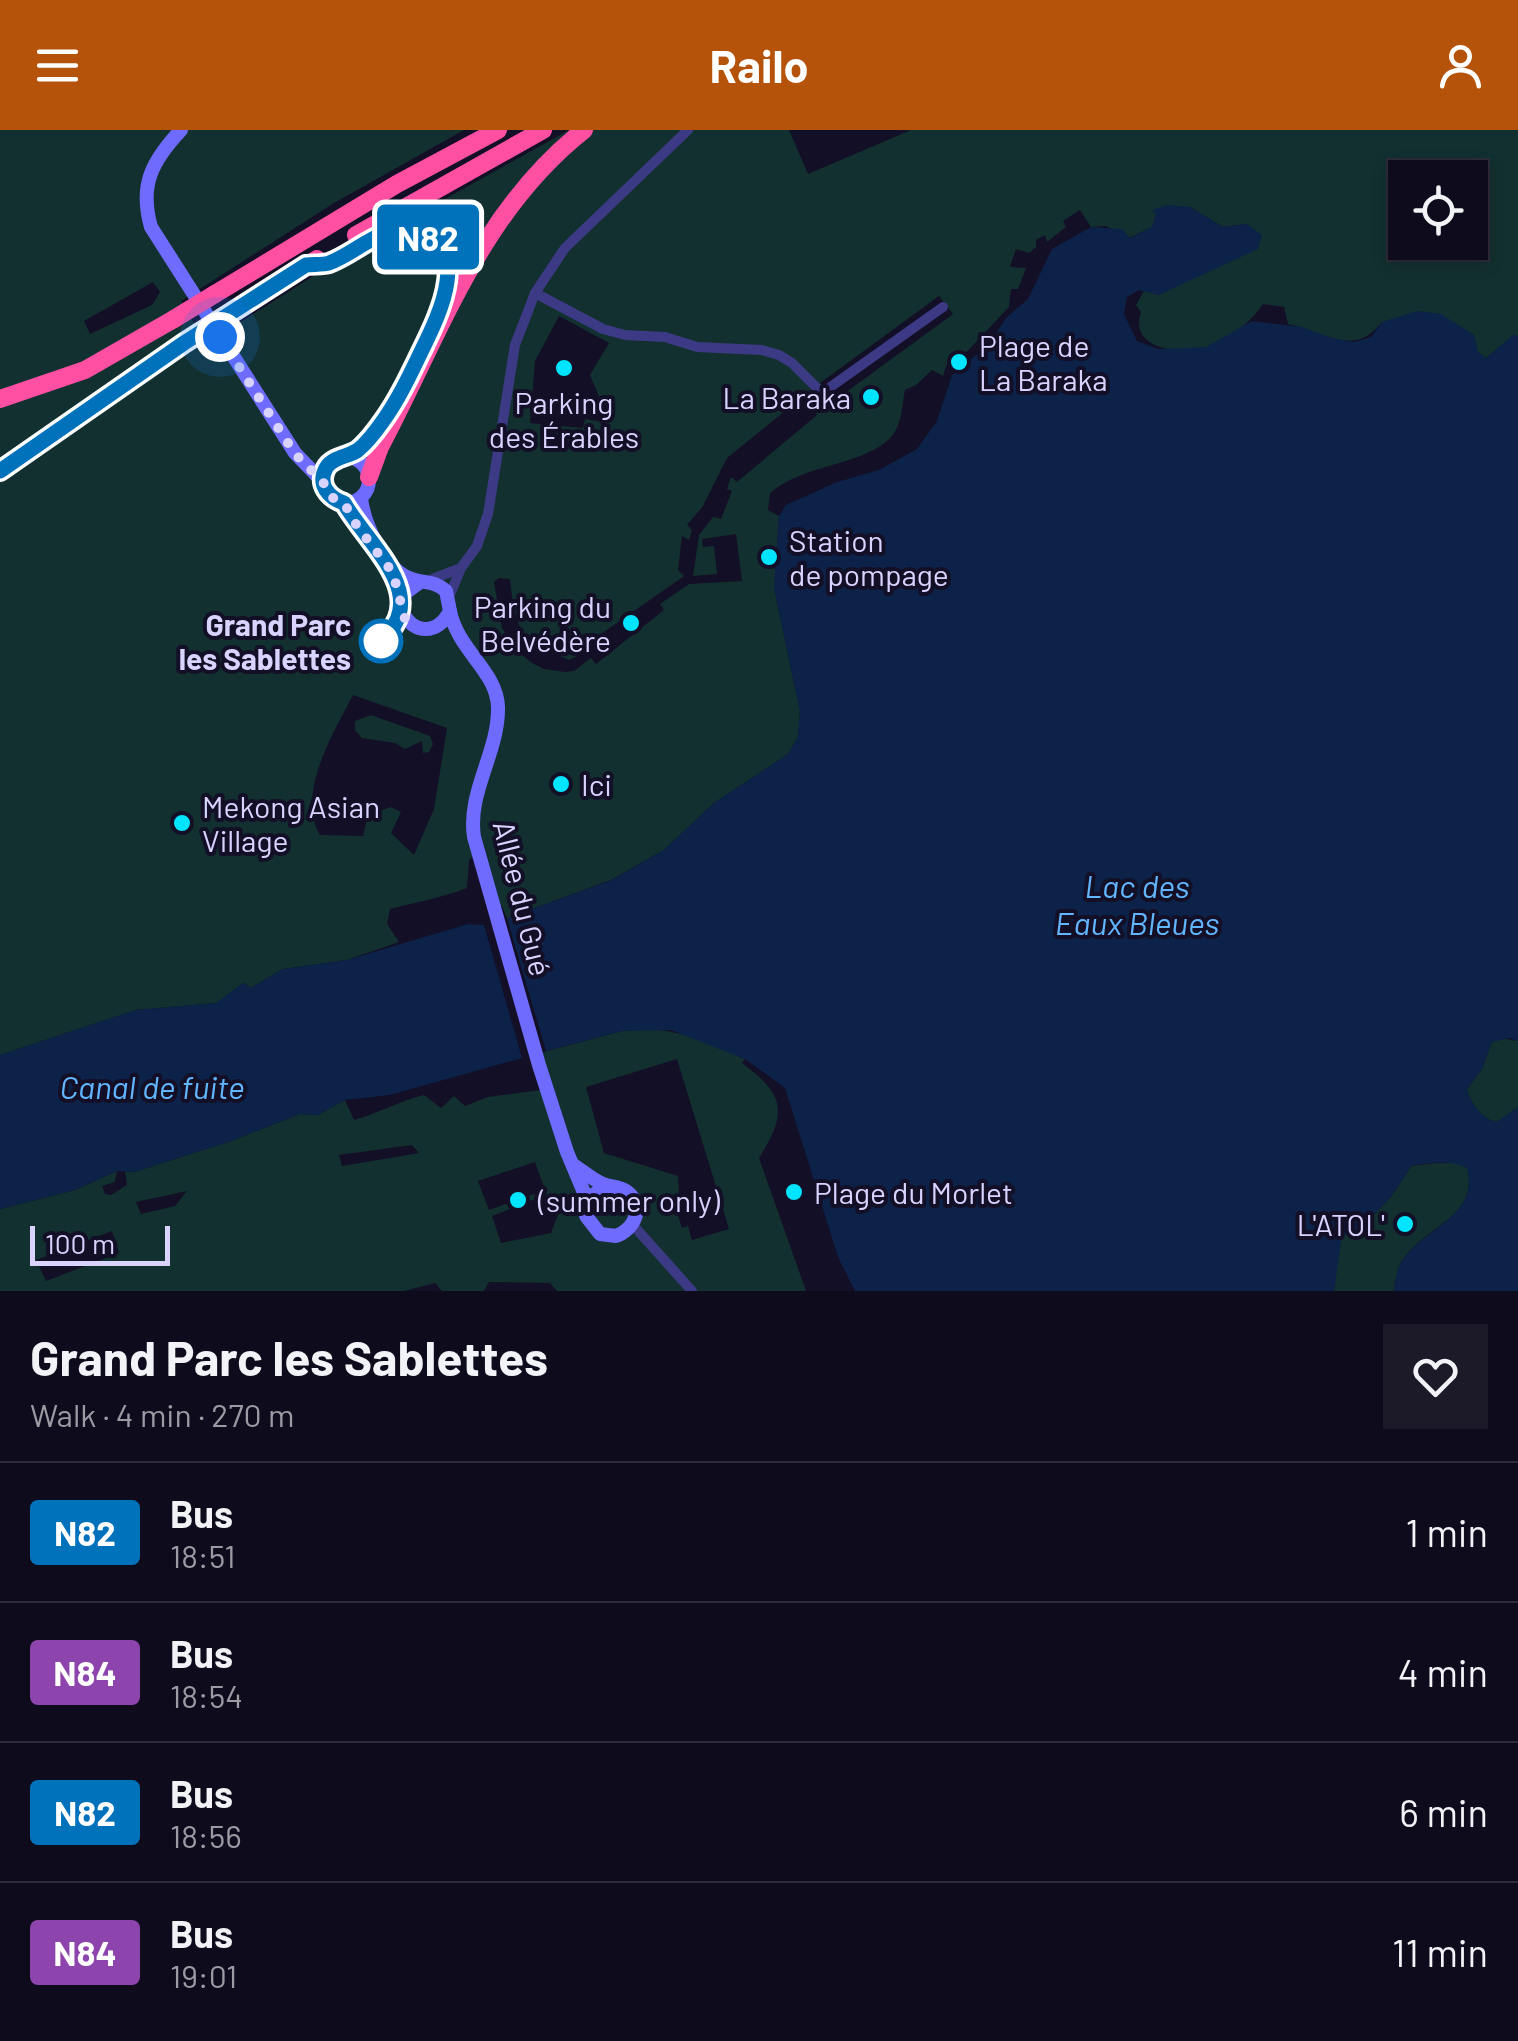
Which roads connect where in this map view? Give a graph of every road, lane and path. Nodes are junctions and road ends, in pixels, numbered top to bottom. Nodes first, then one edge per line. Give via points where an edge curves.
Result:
1 (181, 130) edge
2 (498, 130) edge
3 (543, 130) edge
4 (584, 130) edge
5 (688, 130) edge
6 (306, 265) junction
7 (534, 293) junction
8 (943, 307) dead end
9 (114, 354) junction
10 (0, 391) edge
11 (0, 400) edge
12 (284, 436) junction
13 (341, 458) junction
14 (0, 472) edge
15 (369, 477) junction
16 (323, 482) junction
17 (361, 498) junction
18 (344, 503) junction
19 (461, 568) junction
20 (424, 581) junction
21 (402, 599) junction
22 (449, 604) junction
23 (433, 629) junction
24 (464, 648) junction
25 (574, 1166) junction
26 (608, 1186) junction
27 (588, 1202) junction
28 (627, 1230) junction
29 (692, 1291) edge

1 - 12 street via 150,169 144,200 151,228
2 - 9 highway, bridge
3 - 6 highway
4 - 15 highway via 535,174 484,240
5 - 7 street via 565,248
6 - 13 highway via 328,263 401,230 431,239 448,268 442,306 395,404 361,448
6 - 14 highway, bridge
7 - 8 street via 625,336 779,355 822,393
7 - 19 street via 515,345 488,514
9 - 10 highway
9 - 11 highway
12 - 13 street via 308,456
12 - 16 street
13 - 15 street via 362,463
13 - 16 street via 326,468
15 - 17 street
16 - 18 street
17 - 18 street
17 - 20 street via 370,533 399,573
18 - 21 street via 393,573
19 - 20 street
19 - 22 street
20 - 21 street
20 - 22 street via 441,586
21 - 23 street via 410,625
22 - 23 street via 444,622
22 - 24 street, Allée du Gué
23 - 24 street, Allée du Gué
24 - 25 street, Allée du Gué via 485,672 498,704 475,802 474,837
25 - 26 street
25 - 27 street, Allée du Gué
26 - 27 street
26 - 28 street via 634,1200
27 - 28 street via 586,1216 595,1231 611,1236
28 - 29 street via 670,1262

